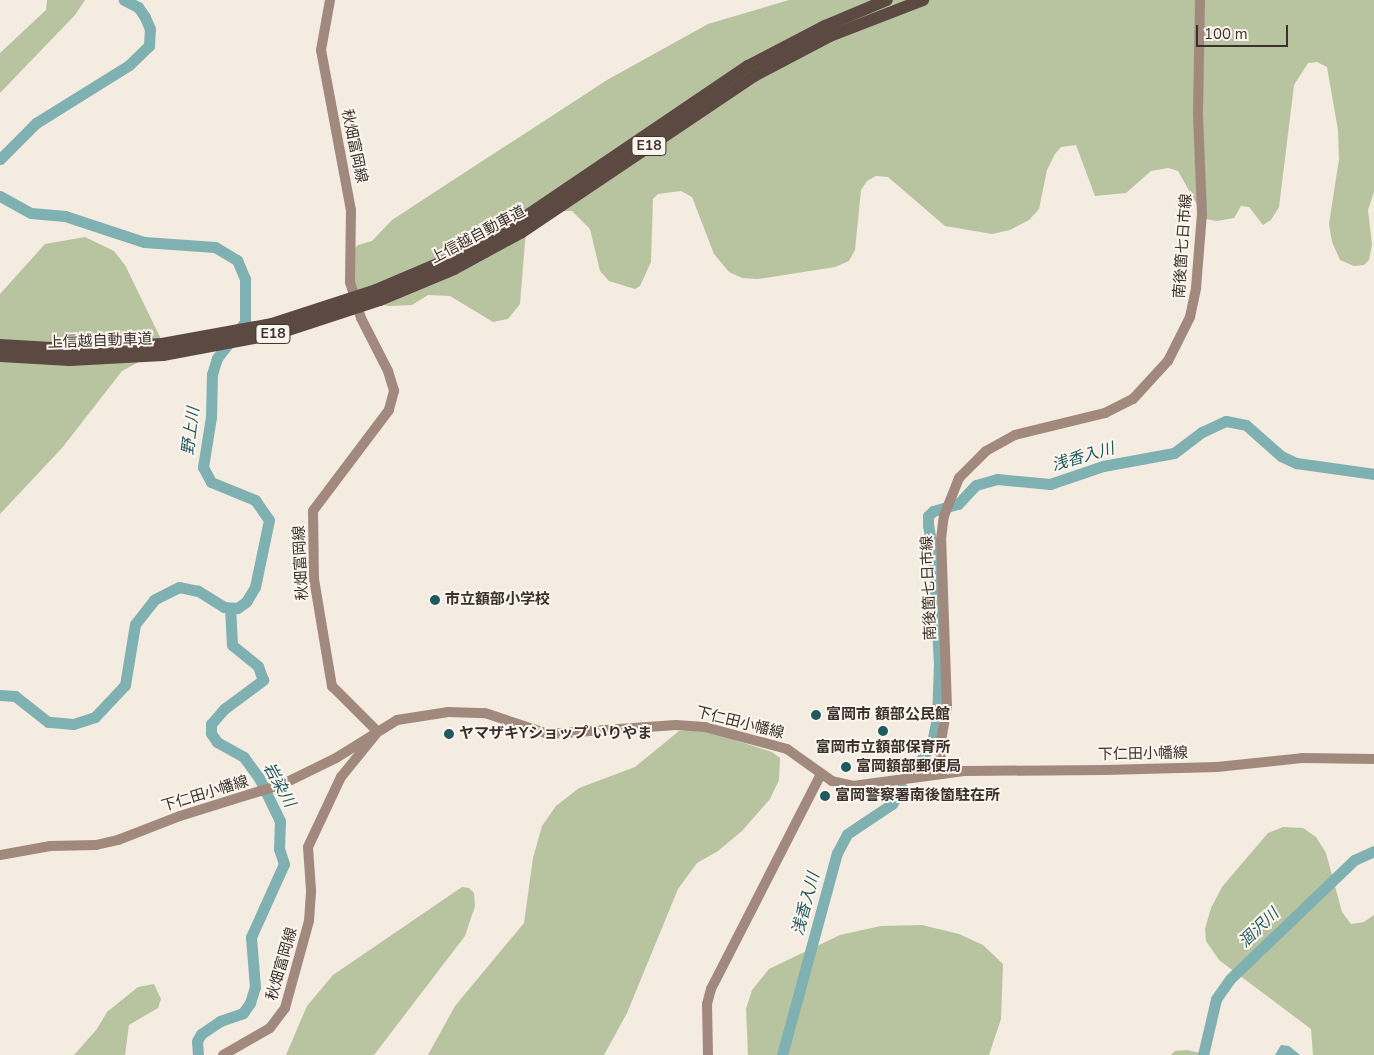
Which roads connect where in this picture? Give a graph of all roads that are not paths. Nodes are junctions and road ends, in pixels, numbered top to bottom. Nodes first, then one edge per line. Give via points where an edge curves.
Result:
1 (330, 0) edge
2 (887, 0) edge
3 (923, 0) edge
4 (1200, 0) edge
5 (378, 295) junction
6 (0, 345) edge
7 (163, 350) junction
8 (0, 356) edge
9 (378, 731) junction
10 (1374, 758) edge
11 (821, 774) junction
12 (942, 774) junction
13 (0, 855) edge
14 (223, 1055) edge
15 (708, 1055) edge

1 - 9 main road, 秋畑富岡線 via 323,33 322,63 351,210 350,282 361,318 388,371 394,391 389,410 313,511 314,579 332,686
2 - 5 highway, 上信越自動車道 / E18 via 825,26 748,66 516,223
3 - 5 highway, 上信越自動車道 / E18 via 871,18 792,54 714,100 522,232 454,268
4 - 12 main road, 南後箇七日市線 via 1198,114 1202,214 1196,288 1183,335 1160,372 1133,399 1105,413 1034,429 997,444 965,471 944,514 941,555 947,707 940,747
5 - 7 highway, 上信越自動車道 / E18, bridge via 276,334
6 - 7 highway, 上信越自動車道 / E18
7 - 8 highway, 上信越自動車道 / E18 via 70,360
9 - 11 main road, 下仁田小幡線 via 405,718 469,711 548,734 692,725 787,749
9 - 13 main road, 下仁田小幡線 via 336,758 275,787 180,816 108,843 50,846
9 - 14 main road, 秋畑富岡線 via 368,748 341,777 308,847 310,914 286,1008 270,1028
10 - 12 main road, 下仁田小幡線 via 1302,758 1217,766 984,770
11 - 12 main road, 下仁田小幡線 via 832,781 853,786
11 - 15 main road via 711,989 707,1004

